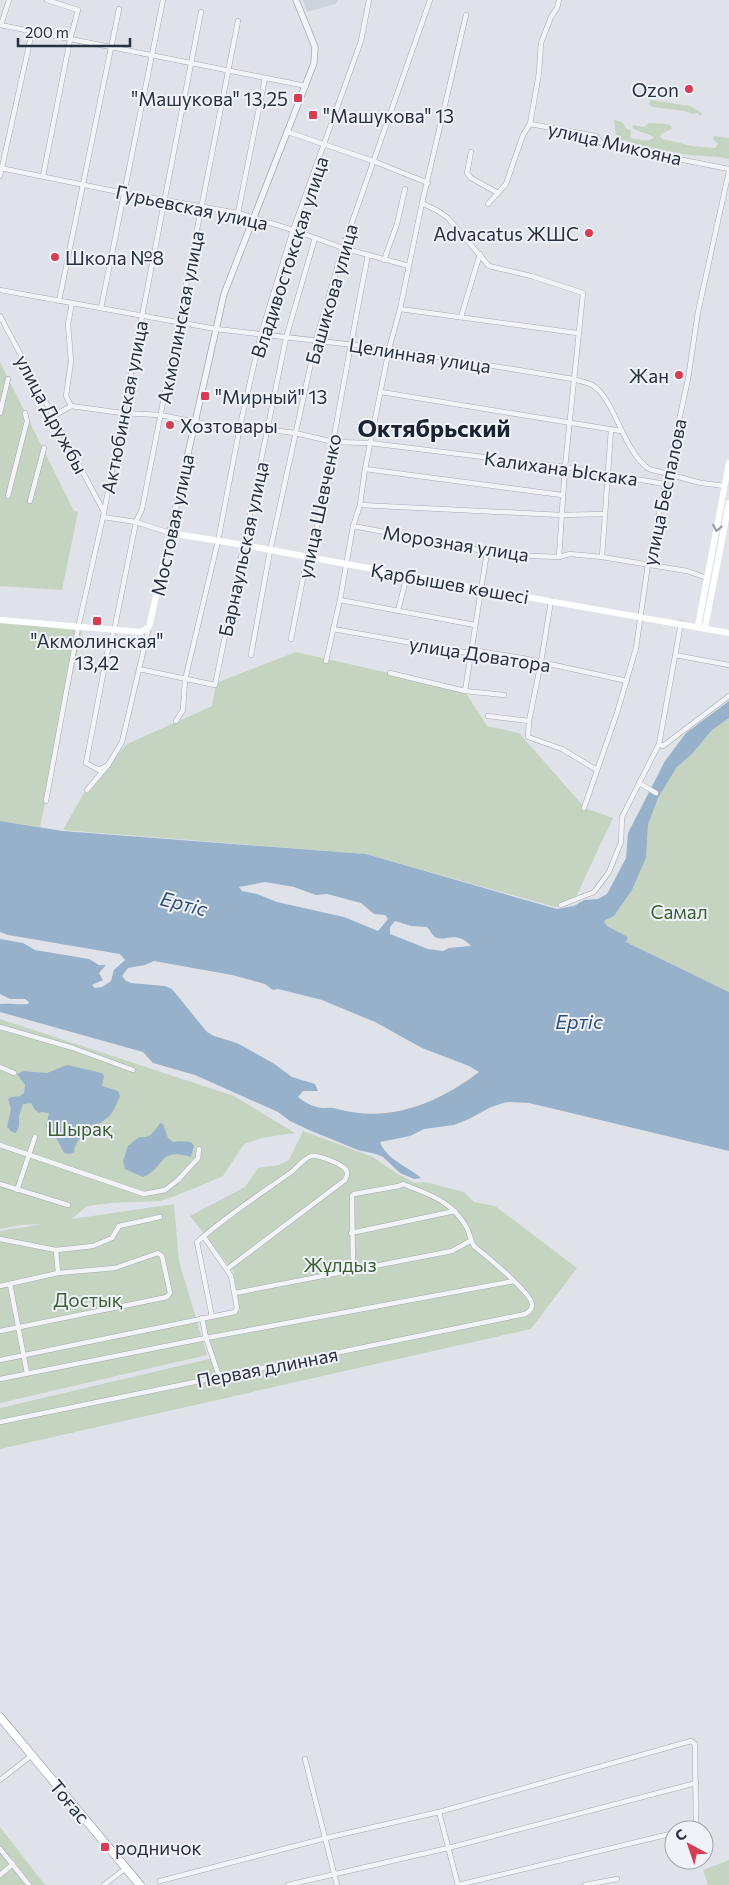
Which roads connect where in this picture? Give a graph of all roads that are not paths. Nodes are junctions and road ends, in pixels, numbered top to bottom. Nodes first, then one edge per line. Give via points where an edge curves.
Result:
1 (9, 0) edge
2 (47, 0) edge
3 (163, 0) edge
4 (296, 0) edge
5 (369, 0) edge
6 (430, 0) edge
7 (559, 0) edge
8 (119, 10) dead end
9 (201, 12) dead end
10 (466, 15) dead end
11 (238, 21) dead end
12 (0, 25) edge
13 (32, 32) junction
14 (70, 40) junction
15 (111, 48) junction
16 (151, 56) junction
17 (191, 64) junction
18 (228, 71) junction
19 (265, 78) junction
20 (306, 86) junction
21 (530, 124) junction
22 (288, 132) junction
23 (325, 144) junction
24 (471, 152) dead end
25 (373, 161) junction
26 (1, 168) edge
27 (729, 170) edge
28 (0, 176) edge
29 (42, 176) junction
30 (428, 183) junction
31 (83, 184) junction
32 (405, 189) dead end
33 (498, 193) junction
34 (124, 194) junction
35 (164, 201) junction
36 (422, 203) junction
37 (488, 204) dead end
38 (202, 208) junction
39 (238, 213) junction
40 (254, 218) junction
41 (293, 230) junction
42 (315, 238) junction
43 (342, 248) junction
44 (480, 254) junction
45 (368, 255) junction
46 (384, 260) junction
47 (409, 266) junction
48 (0, 290) edge
49 (59, 301) junction
50 (72, 303) junction
51 (101, 308) junction
52 (400, 309) junction
53 (141, 315) junction
54 (0, 316) edge
55 (461, 317) junction
56 (179, 322) junction
57 (216, 329) junction
58 (577, 333) junction
59 (261, 334) junction
60 (286, 338) junction
61 (316, 340) junction
62 (350, 344) junction
63 (389, 349) junction
64 (8, 379) dead end
65 (573, 379) junction
66 (381, 392) junction
67 (70, 406) junction
68 (0, 413) edge
69 (25, 413) dead end
70 (122, 413) junction
71 (160, 415) junction
72 (52, 417) junction
73 (195, 422) junction
74 (569, 423) junction
75 (240, 426) junction
76 (268, 430) junction
77 (611, 430) junction
78 (621, 431) junction
79 (295, 433) junction
80 (334, 442) junction
81 (370, 443) junction
82 (44, 448) dead end
83 (729, 463) edge
84 (565, 467) junction
85 (365, 469) junction
86 (608, 473) junction
87 (668, 474) junction
88 (665, 484) junction
89 (727, 486) edge
90 (562, 495) junction
91 (8, 496) dead end
92 (30, 501) dead end
93 (729, 503) edge
94 (360, 505) junction
95 (104, 514) junction
96 (605, 514) junction
97 (561, 515) junction
98 (136, 522) junction
99 (353, 526) junction
100 (170, 533) junction
101 (218, 541) junction
102 (244, 545) junction
103 (270, 551) junction
104 (487, 552) junction
105 (559, 557) junction
106 (602, 557) junction
107 (311, 558) junction
108 (347, 564) junction
109 (648, 564) junction
110 (407, 575) junction
111 (707, 578) junction
112 (481, 589) junction
113 (340, 600) junction
114 (551, 601) junction
115 (398, 612) junction
116 (641, 617) junction
117 (0, 620) edge
118 (681, 623) junction
119 (475, 625) junction
120 (149, 627) junction
121 (702, 627) junction
122 (78, 628) junction
123 (333, 629) junction
124 (114, 631) junction
125 (729, 633) edge
126 (291, 639) dead end
127 (471, 650) junction
128 (251, 655) dead end
129 (675, 655) junction
130 (326, 660) dead end
131 (541, 662) junction
132 (729, 665) edge
133 (139, 669) junction
134 (390, 673) dead end
135 (185, 680) junction
136 (627, 681) junction
137 (466, 691) junction
138 (504, 695) dead end
139 (729, 696) edge
140 (488, 716) dead end
141 (176, 721) dead end
142 (529, 721) junction
143 (658, 744) junction
144 (108, 765) junction
145 (596, 770) junction
146 (639, 783) junction
147 (87, 790) dead end
148 (656, 793) dead end
149 (46, 801) dead end
150 (584, 808) dead end
151 (561, 905) dead end
152 (0, 1026) edge
153 (0, 1067) edge
154 (133, 1070) dead end
155 (14, 1073) dead end
156 (34, 1137) dead end
157 (0, 1145) edge
158 (199, 1150) dead end
159 (29, 1154) junction
160 (0, 1184) edge
161 (17, 1190) junction
162 (68, 1205) dead end
163 (455, 1212) junction
164 (160, 1217) dead end
165 (351, 1233) junction
166 (204, 1237) junction
167 (0, 1239) edge
168 (470, 1241) junction
169 (56, 1250) junction
170 (227, 1269) junction
171 (353, 1270) junction
172 (58, 1273) junction
173 (514, 1281) junction
174 (10, 1284) junction
175 (0, 1286) edge
176 (235, 1293) junction
177 (212, 1317) junction
178 (202, 1318) junction
179 (18, 1328) junction
180 (0, 1331) edge
181 (206, 1338) junction
182 (23, 1355) junction
183 (0, 1360) edge
184 (27, 1373) junction
185 (219, 1376) junction
186 (0, 1379) edge
187 (0, 1422) edge
188 (0, 1717) edge
189 (32, 1755) junction
190 (305, 1759) dead end
191 (0, 1780) edge
192 (696, 1783) junction
193 (439, 1812) junction
194 (696, 1820) edge
195 (664, 1835) edge
196 (326, 1838) junction
197 (448, 1848) junction
198 (0, 1849) edge
199 (13, 1864) junction
200 (126, 1868) junction
201 (335, 1873) junction
202 (0, 1875) edge
203 (618, 1878) dead end
204 (160, 1881) dead end
205 (29, 1885) edge
206 (104, 1885) edge
207 (140, 1885) edge
208 (288, 1885) edge
209 (338, 1885) edge
210 (458, 1885) edge
211 (584, 1885) edge

1 - 12 street
2 - 14 street via 78,10
3 - 16 street
4 - 20 street, Мостовая улица via 315,47 314,63
5 - 23 street, Владивостокская улица via 361,41
6 - 25 street, Башикова улица
7 - 21 street via 541,43
8 - 15 street
9 - 17 street, Актюбинская улица
10 - 30 street
11 - 18 street, Акмолинская улица
12 - 13 street
13 - 14 street
13 - 26 street
14 - 15 street
14 - 29 street
15 - 16 street
15 - 31 street
16 - 17 street
16 - 34 street
17 - 18 street
17 - 35 street, Актюбинская улица
18 - 19 street
18 - 38 street, Акмолинская улица
19 - 20 street
19 - 39 street
20 - 22 street, Мостовая улица
21 - 27 street, улица Микояна via 596,136 602,144
21 - 33 street via 506,184
22 - 23 street
22 - 40 street, Мостовая улица
23 - 25 street
23 - 41 street, Владивостокская улица
24 - 33 street via 467,173 470,178
25 - 30 street
25 - 43 street, Башикова улица
26 - 28 street
26 - 29 street, Гурьевская улица
27 - 87 street, улица Беспалова
29 - 31 street, Гурьевская улица
30 - 36 street
31 - 34 street, Гурьевская улица
31 - 49 street
32 - 46 street
33 - 37 street
34 - 35 street, Гурьевская улица
34 - 51 street
35 - 38 street, Гурьевская улица
35 - 53 street, Актюбинская улица
36 - 44 street via 448,218
36 - 47 street
38 - 39 street, Гурьевская улица
38 - 56 street, Акмолинская улица
39 - 40 street, Гурьевская улица
40 - 41 street, Гурьевская улица
40 - 57 street, Мостовая улица via 224,294
41 - 42 street, Гурьевская улица
41 - 59 street, Владивостокская улица
42 - 43 street, Гурьевская улица
42 - 60 street, Барнаульская улица
43 - 45 street, Гурьевская улица
43 - 61 street, Башикова улица
44 - 55 street
44 - 58 street via 489,266 496,269 583,293
45 - 46 street, Гурьевская улица
45 - 62 street, улица Шевченко
46 - 47 street, Гурьевская улица
47 - 52 street
48 - 49 street, Целинная улица
49 - 50 street, Целинная улица
50 - 51 street, Целинная улица
50 - 67 street via 68,324 71,361 66,396
51 - 53 street, Целинная улица
52 - 55 street
52 - 63 street
53 - 56 street, Целинная улица
53 - 70 street, Актюбинская улица
54 - 72 street, улица Дружбы
55 - 58 street
56 - 57 street, Целинная улица
56 - 71 street, Акмолинская улица
57 - 59 street, Целинная улица
57 - 73 street, Мостовая улица
58 - 65 street
59 - 60 street, Целинная улица
59 - 75 street, Владивостокская улица
60 - 61 street, Целинная улица
60 - 76 street, Барнаульская улица
61 - 62 street, Целинная улица
61 - 79 street, Башикова улица
62 - 63 street, Целинная улица
62 - 80 street, улица Шевченко
63 - 65 street, Целинная улица
63 - 66 street
64 - 68 street
65 - 74 street
65 - 78 street, Целинная улица via 591,384 604,396
66 - 74 street
66 - 81 street
67 - 70 street, Калихана Ыскака
67 - 72 street
69 - 91 street via 27,421
70 - 71 street, Калихана Ыскака
70 - 95 street, Актюбинская улица
71 - 73 street, Калихана Ыскака
71 - 98 street, Акмолинская улица via 142,509
72 - 95 street, улица Дружбы
73 - 75 street, Калихана Ыскака
73 - 100 street, Мостовая улица
74 - 77 street
74 - 84 street
75 - 76 street, Калихана Ыскака
75 - 101 street, Владивостокская улица
76 - 79 street, Калихана Ыскака
76 - 102 street, Барнаульская улица
77 - 78 street
77 - 86 street
78 - 87 street, Целинная улица via 643,465
79 - 80 street, Калихана Ыскака
79 - 103 street, Башикова улица
80 - 81 street, Калихана Ыскака
80 - 107 street, улица Шевченко
81 - 84 street, Калихана Ыскака
81 - 85 street
82 - 92 street
83 - 89 main road
84 - 86 street, Калихана Ыскака
84 - 90 street
85 - 90 street
85 - 94 street
86 - 88 street, Калихана Ыскака
86 - 96 street
87 - 88 street, улица Беспалова
87 - 89 street, Целинная улица
88 - 109 street, улица Беспалова
89 -> 111 main road
90 - 97 street
93 - 121 main road
94 - 97 street
94 - 99 street
95 - 98 street
95 - 122 street, Актюбинская улица
96 - 97 street
96 - 106 street
97 - 105 street
98 - 100 street
98 - 124 street, Акмолинская улица
99 - 104 street, Морозная улица
99 - 108 street
100 - 101 main road, Қарбышев көшесі
100 - 120 main road, Мостовая улица
101 - 102 main road, Қарбышев көшесі
101 - 135 street, Владивостокская улица
102 - 103 main road, Қарбышев көшесі
102 - 135 street, Барнаульская улица via 215,685
103 - 107 main road, Қарбышев көшесі
103 - 128 street, Башикова улица
104 - 105 street, Морозная улица
104 - 112 street
105 - 106 street, Морозная улица via 570,554
106 - 109 street, Морозная улица
107 - 108 main road, Қарбышев көшесі
107 - 126 street, улица Шевченко via 304,573
108 - 110 main road, Қарбышев көшесі
108 - 113 street
109 - 111 street, Морозная улица
109 - 116 street, улица Беспалова
110 - 112 main road, Қарбышев көшесі
110 - 115 street
111 - 121 main road
112 - 114 main road, Қарбышев көшесі
112 - 119 street
113 - 115 street
113 - 123 street
114 - 116 main road, Қарбышев көшесі
114 - 131 street
115 - 119 street
116 - 118 main road, Қарбышев көшесі
116 - 136 street, улица Беспалова
117 - 122 main road
118 - 121 main road, Қарбышев көшесі
118 - 129 street
119 - 127 street
120 - 124 main road via 140,632
120 - 133 street, Мостовая улица
121 - 125 main road, Қарбышев көшесі
122 - 124 main road
122 - 149 street, Актюбинская улица
123 - 127 street, улица Доватора
123 - 130 street
124 - 144 street, Акмолинская улица via 86,763 99,770
127 - 131 street, улица Доватора
127 - 137 street
129 - 132 street
129 - 143 street
131 - 136 street, улица Доватора
131 - 142 street
133 - 135 street
133 - 144 street, Мостовая улица via 122,742
134 - 137 street
135 - 141 street, Владивостокская улица via 183,710
136 - 145 street, улица Беспалова
137 - 138 street
139 - 143 street via 663,746
140 - 142 street
142 - 145 street via 528,738 562,749
143 - 146 street
144 - 147 street, Мостовая улица
145 - 150 street, улица Беспалова
146 - 148 street
146 - 151 street via 622,818 620,842 610,872 594,892
152 - 154 street
153 - 155 street
156 - 159 street
157 - 159 street
158 - 159 street via 198,1158 178,1180 165,1190 144,1194
159 - 161 street
160 - 161 street
161 - 162 street
163 - 165 street
163 - 165 street via 437,1197 403,1184 354,1194
163 - 168 street via 468,1229
164 - 169 street via 119,1226 112,1238 93,1246
165 - 171 street
166 - 170 street
166 - 170 street via 313,1155 347,1170 345,1180
166 - 177 street via 197,1246
167 - 169 street
168 - 171 street via 452,1251
168 - 173 street
169 - 172 street
170 - 176 street
171 - 176 street
172 - 174 street
172 - 179 street via 115,1268 158,1254 162,1256 170,1293 167,1297
173 - 181 street
173 - 185 street, Первая длинная via 533,1303 525,1314
174 - 175 street
174 - 179 street
176 - 177 street via 235,1312
177 - 178 street
178 - 181 street
178 - 182 street
179 - 180 street
179 - 182 street
181 - 184 street
181 - 185 street
182 - 183 street
182 - 184 street
184 - 186 street
185 - 187 street, Первая длинная
188 - 189 highway, Тоғас
189 - 191 street
189 - 200 highway, Тоғас
190 - 196 street
192 - 193 street via 695,1744 691,1741
192 - 194 street
192 - 197 street
193 - 196 street
193 - 197 street
195 - 210 street
196 - 201 street
196 - 204 street
197 - 201 street
197 - 210 street
198 - 199 street
199 - 202 street
199 - 205 street
200 - 206 street
200 - 207 highway, Тоғас
201 - 208 street
201 - 209 street
203 - 211 street

